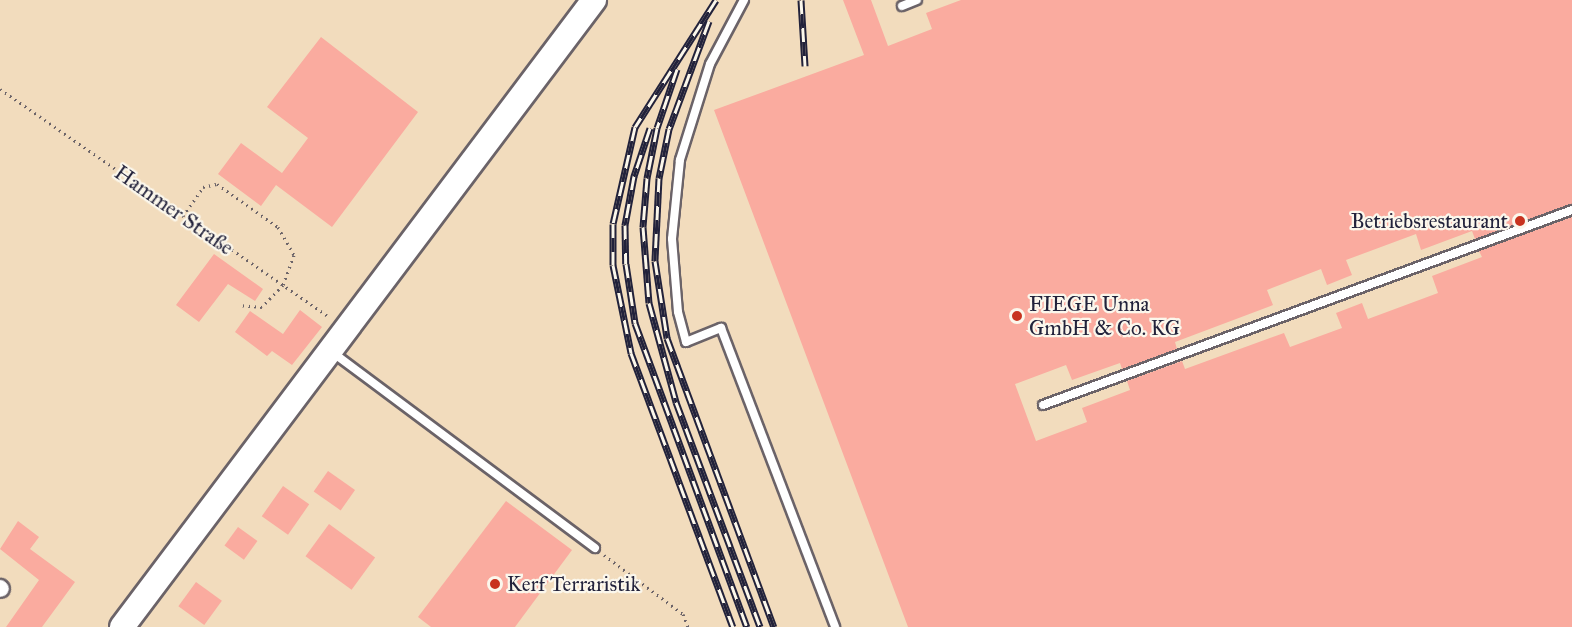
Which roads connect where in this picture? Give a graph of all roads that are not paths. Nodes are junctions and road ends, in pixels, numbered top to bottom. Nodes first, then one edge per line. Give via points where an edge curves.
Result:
1 (594, 0) edge
2 (744, 0) edge
3 (917, 0) edge
4 (902, 6) dead end
5 (1572, 210) edge
6 (331, 352) junction
7 (1043, 405) dead end
8 (595, 548) road end
9 (122, 627) edge
10 (835, 627) edge

1 - 6 main road
2 - 10 lane via 710,64 680,160 672,239 678,312 686,342 721,328
3 - 4 lane
5 - 7 lane
6 - 8 lane
6 - 9 main road

